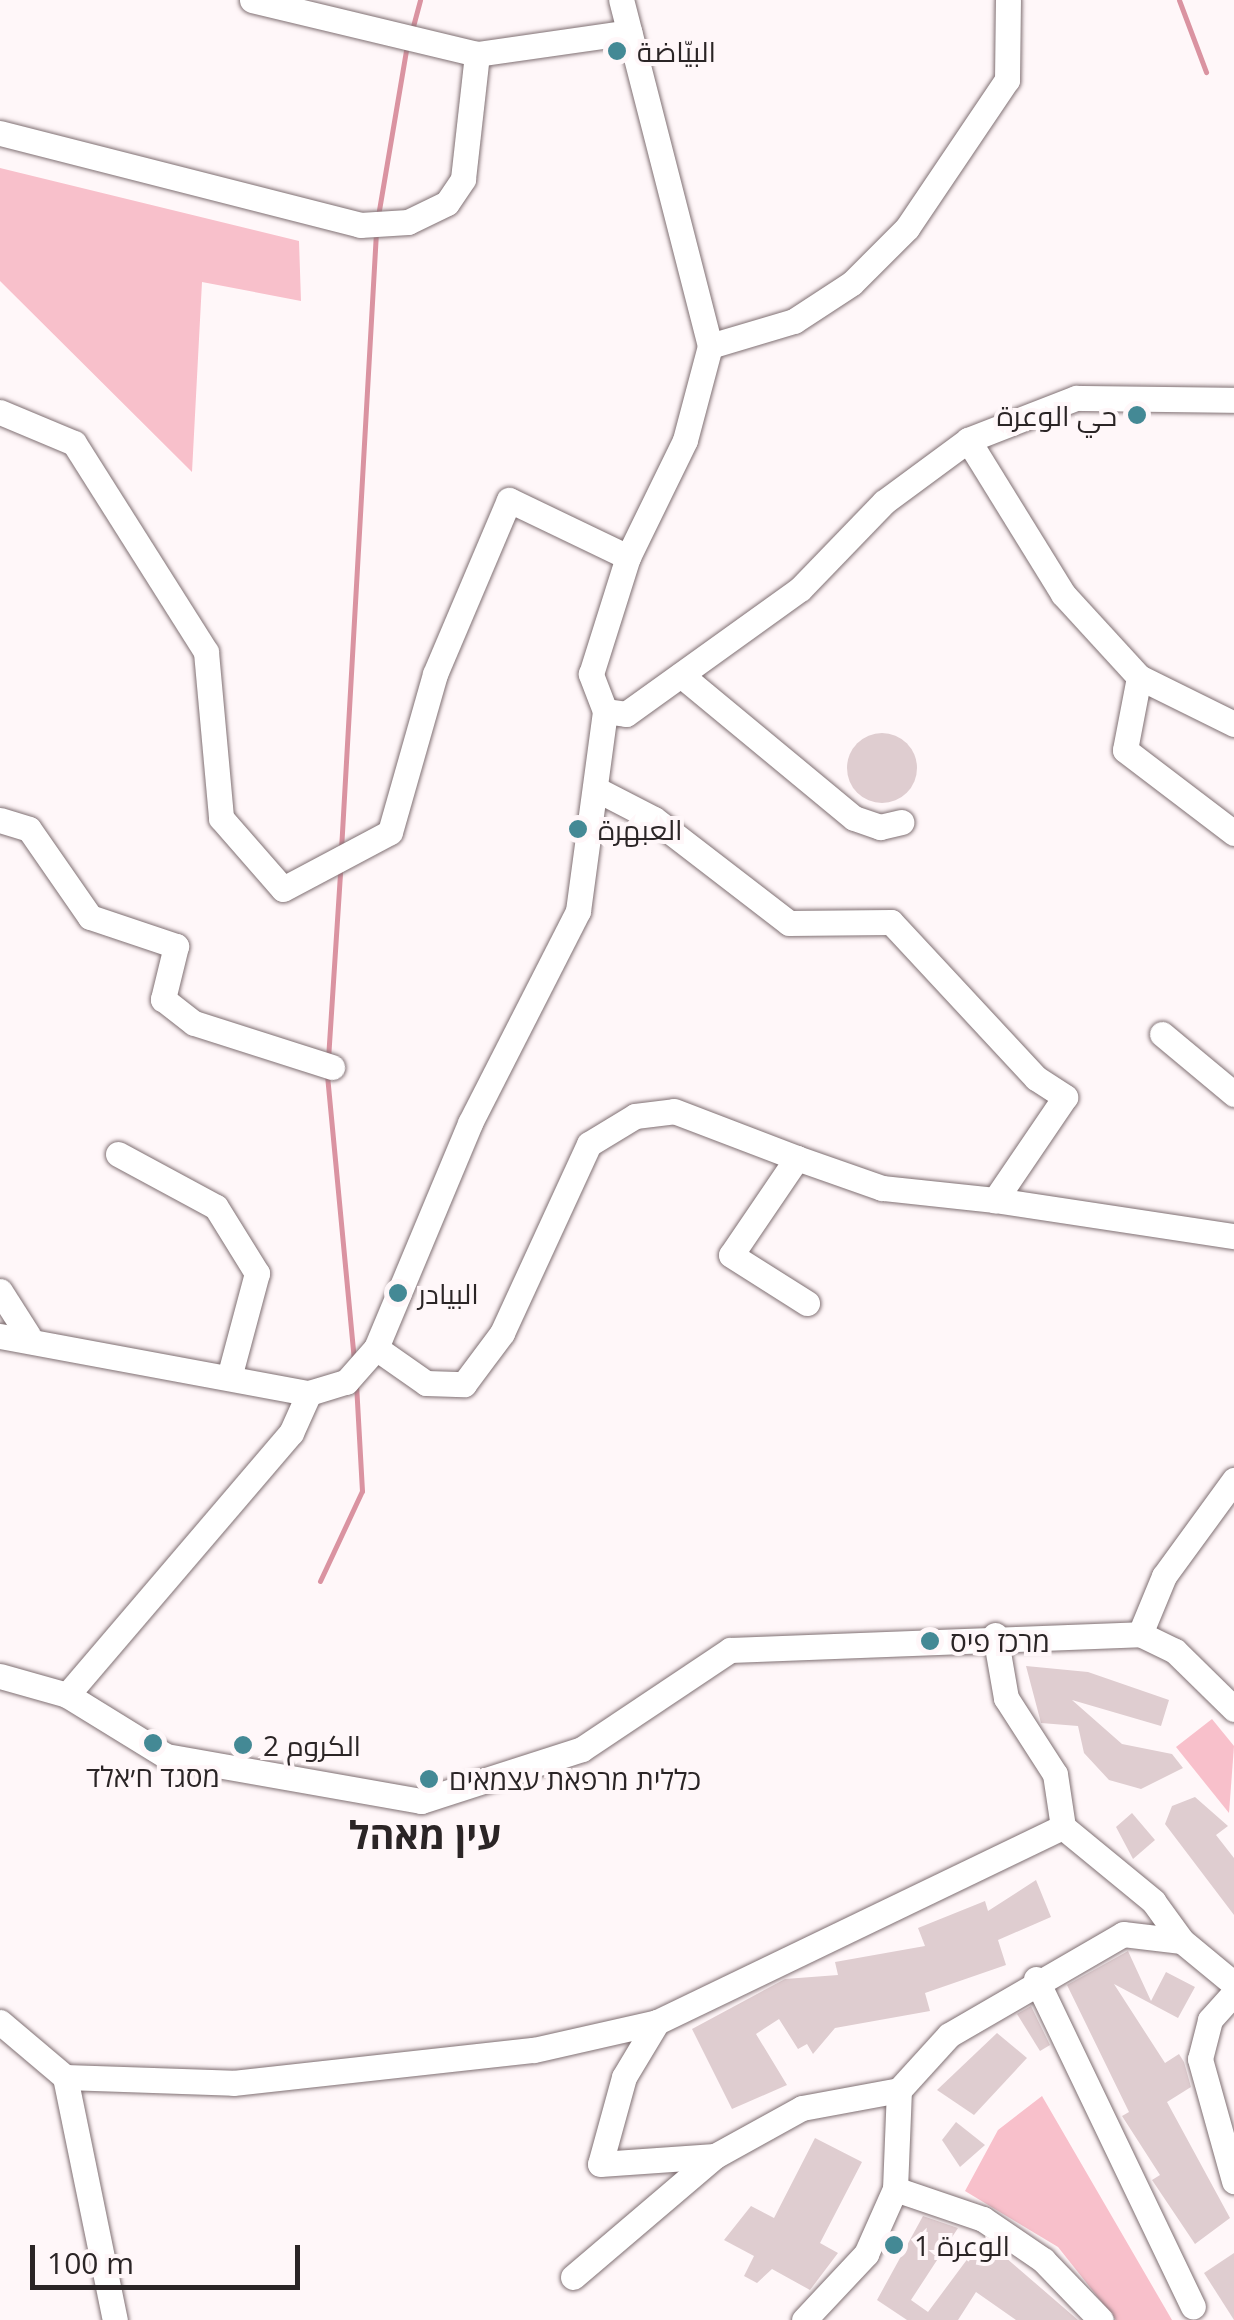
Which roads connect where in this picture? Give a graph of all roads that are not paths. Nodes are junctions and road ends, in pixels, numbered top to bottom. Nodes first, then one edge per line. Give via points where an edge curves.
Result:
1 (252, 0) edge
2 (621, 0) edge
3 (1008, 0) edge
4 (629, 32) junction
5 (478, 54) junction
6 (0, 133) edge
7 (710, 346) junction
8 (1234, 400) edge
9 (0, 412) edge
10 (968, 440) junction
11 (628, 556) junction
12 (681, 675) junction
13 (1140, 678) junction
14 (605, 711) junction
15 (1234, 724) edge
16 (596, 789) junction
17 (0, 820) edge
18 (901, 822) dead end
19 (1234, 833) edge
20 (1162, 1034) dead end
21 (332, 1066) dead end
22 (1234, 1094) edge
23 (118, 1154) dead end
24 (797, 1158) junction
25 (995, 1200) junction
26 (1234, 1236) edge
27 (0, 1291) edge
28 (808, 1303) dead end
29 (28, 1335) junction
30 (0, 1336) edge
31 (376, 1348) junction
32 (230, 1374) junction
33 (309, 1393) junction
34 (1234, 1480) edge
35 (1140, 1634) junction
36 (995, 1635) junction
37 (0, 1676) edge
38 (67, 1694) junction
39 (1234, 1709) edge
40 (1063, 1827) junction
41 (1182, 1941) junction
42 (1036, 1979) junction
43 (1234, 1984) edge
44 (1234, 1993) edge
45 (0, 2022) edge
46 (657, 2022) junction
47 (64, 2076) junction
48 (899, 2090) junction
49 (715, 2156) junction
50 (1234, 2181) edge
51 (895, 2188) junction
52 (573, 2277) dead end
53 (1193, 2306) dead end
54 (820, 2316) edge
55 (115, 2320) edge
56 (1102, 2320) edge

1 - 5 street
2 - 4 street
3 - 7 street via 1007,80 907,228 852,283 794,321
4 - 5 street
4 - 7 street
5 - 6 street via 462,179 447,204 408,222 360,226
7 - 11 street via 684,440
8 - 10 street via 1076,398
9 - 11 street via 74,443 206,652 221,818 284,888 390,832 435,674 509,500
10 - 12 street via 884,502 800,589
10 - 13 street via 1063,594
11 - 14 street via 591,674
12 - 14 street via 626,714
12 - 18 street via 854,818 880,827
13 - 15 street
13 - 19 street via 1126,750
14 - 16 street
16 - 25 street via 654,819 789,923 891,922 944,969 979,1021 1065,1097
16 - 31 street via 578,911 470,1123
17 - 21 street via 29,829 90,917 176,946 163,999 194,1023
20 - 22 street
23 - 32 street via 216,1206 257,1273
24 - 25 street via 882,1188
24 - 28 street via 731,1255
24 - 31 street via 674,1112 611,1126 557,1200 479,1371 445,1388
25 - 26 street
27 - 29 street
29 - 30 street
29 - 32 street
31 - 33 street via 346,1382
32 - 33 street
33 - 38 street via 291,1433
34 - 35 street via 1164,1576
35 - 36 street
35 - 39 street via 1176,1651
36 - 38 street via 730,1650 582,1748 422,1801 166,1756
36 - 40 street via 1006,1698 1056,1774
37 - 38 street
40 - 41 street via 1109,1874 1153,1900
40 - 46 street
41 - 42 street via 1123,1934
41 - 43 street
42 - 48 street via 949,2036
42 - 53 street
44 - 50 street via 1210,2020 1200,2059
45 - 47 street
46 - 47 street via 534,2050 233,2083
46 - 49 street via 624,2077 600,2164
47 - 55 street
48 - 49 street via 802,2108
48 - 51 street
49 - 52 street
51 - 54 street via 866,2254
51 - 56 street via 983,2219 1042,2260

